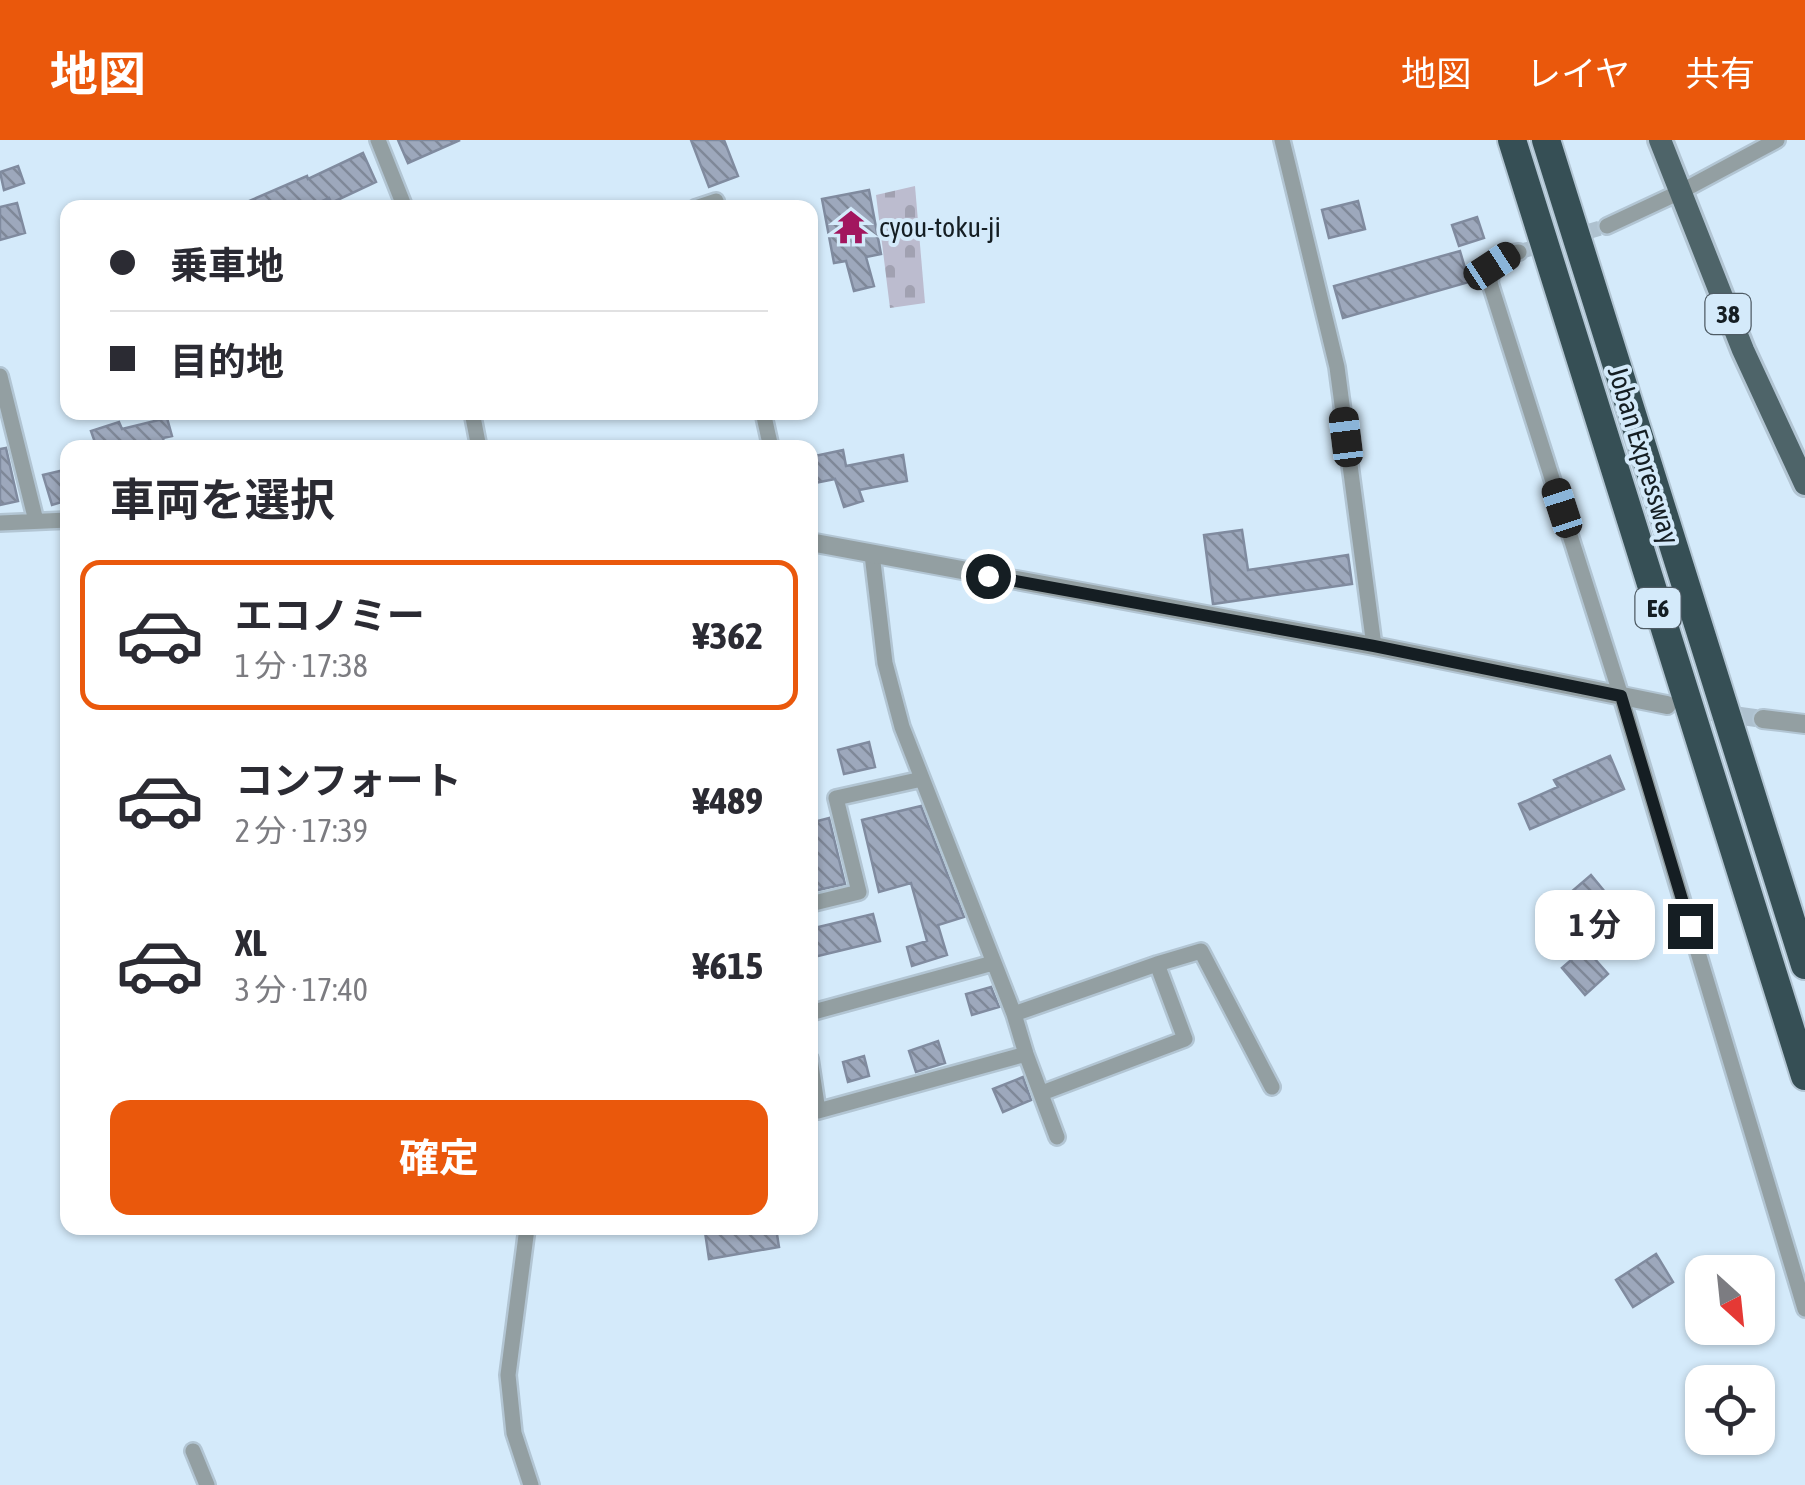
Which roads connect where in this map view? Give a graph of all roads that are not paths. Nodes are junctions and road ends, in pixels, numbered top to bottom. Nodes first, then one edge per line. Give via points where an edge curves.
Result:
1 (378, 140) edge
2 (1282, 140) edge
3 (1512, 140) edge
4 (1546, 140) edge
5 (1660, 140) edge
6 (1777, 140) edge
7 (1680, 192) junction
8 (402, 200) edge
9 (1607, 226) tunnel mouth
10 (1519, 252) tunnel mouth
11 (0, 376) edge
12 (1805, 484) edge
13 (60, 520) edge
14 (36, 522) junction
15 (0, 523) edge
16 (818, 544) edge
17 (872, 554) junction
18 (1374, 646) junction
19 (1621, 696) junction
20 (1667, 705) tunnel mouth
21 (1763, 719) tunnel mouth
22 (1805, 724) edge
23 (922, 779) junction
24 (818, 902) edge
25 (993, 963) junction
26 (1157, 964) junction
27 (1805, 965) edge
28 (818, 1011) edge
29 (1014, 1014) junction
30 (1026, 1054) junction
31 (1805, 1076) edge
32 (1272, 1087) dead end
33 (1042, 1093) junction
34 (818, 1110) edge
35 (1057, 1137) dead end
36 (526, 1235) edge
37 (1805, 1308) edge
38 (193, 1452) dead end
39 (524, 1483) edge
40 (207, 1485) edge

1 - 8 street
2 - 18 street via 1337,367
3 - 31 highway, Joban Expressway / E6
4 - 27 highway, Joban Expressway / E6
5 - 7 main road, 38
6 - 7 street
7 - 9 street
7 - 12 main road, 38
10 - 19 street via 1492,266 1490,283
11 - 14 street
13 - 14 street
14 - 15 street
16 - 17 street
17 - 18 street
17 - 23 street via 885,663
18 - 19 street
19 - 20 street
19 - 37 street
21 - 22 street
23 - 24 street via 836,798 859,892
23 - 25 street
25 - 28 street
25 - 29 street
26 - 29 street
26 - 32 street via 1201,952
26 - 33 street via 1185,1038
29 - 30 street
30 - 33 street
30 - 34 street
33 - 35 street
36 - 39 street via 508,1376
38 - 40 street

